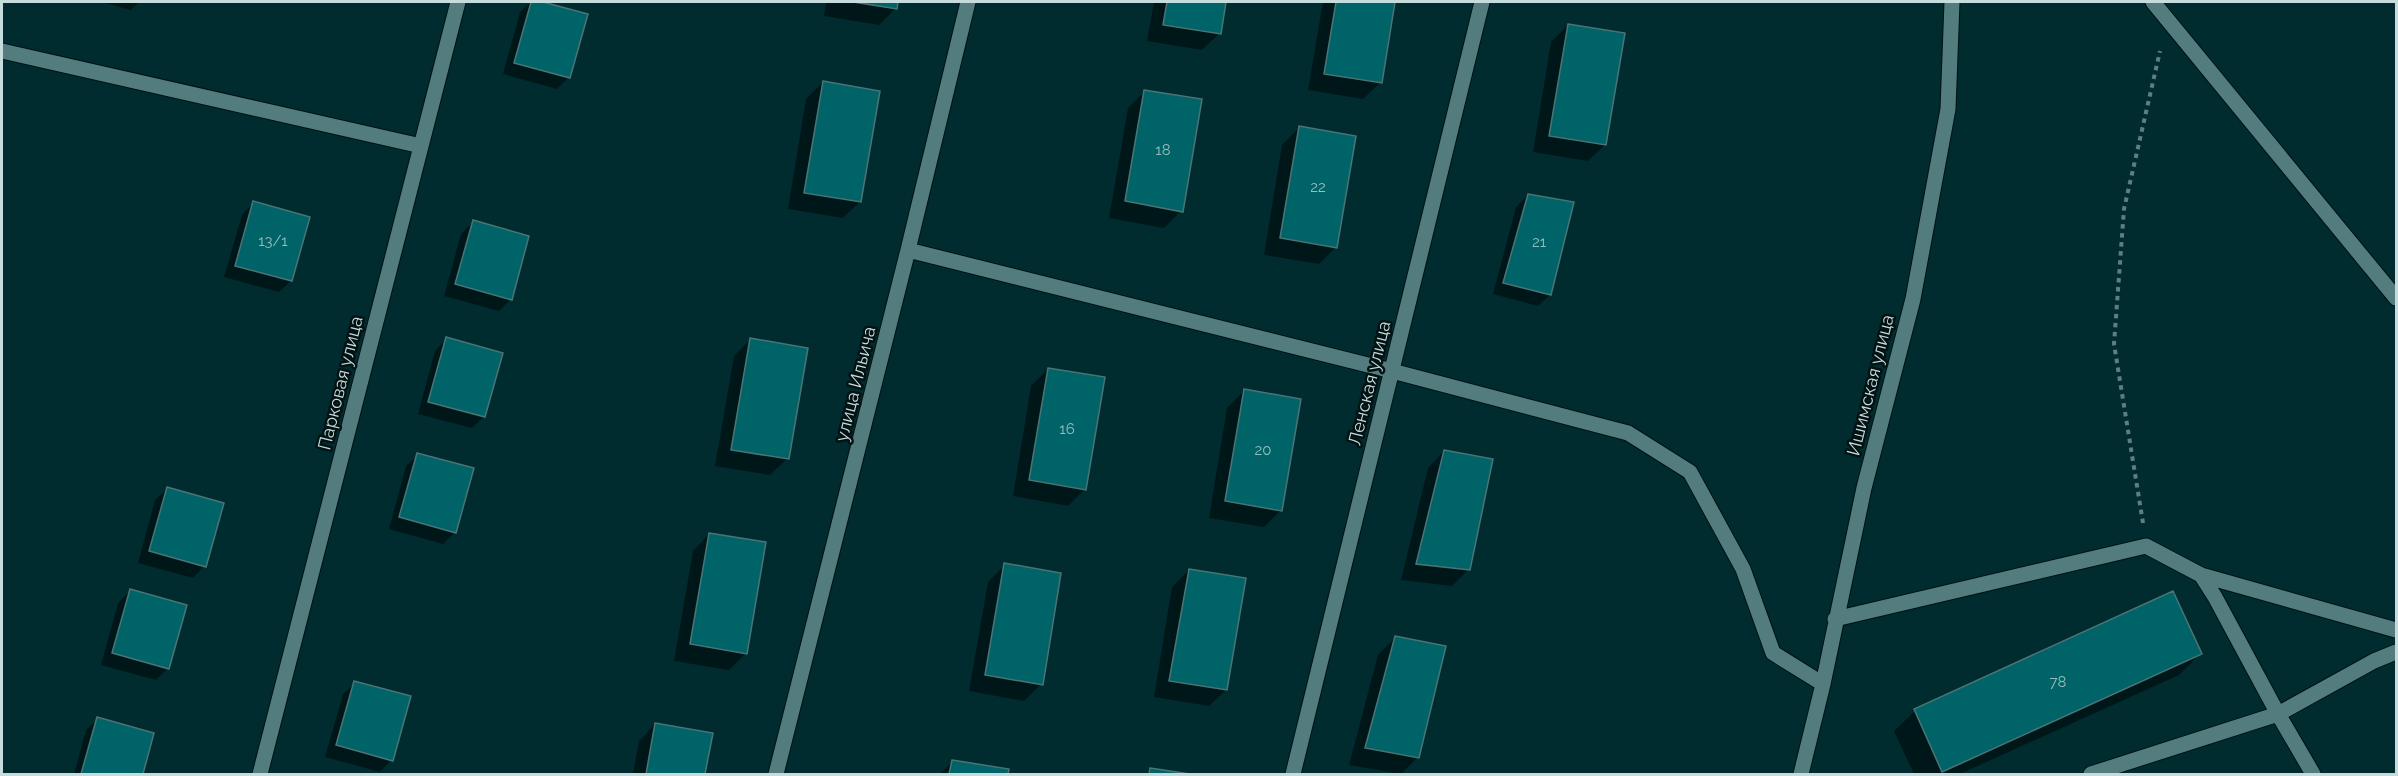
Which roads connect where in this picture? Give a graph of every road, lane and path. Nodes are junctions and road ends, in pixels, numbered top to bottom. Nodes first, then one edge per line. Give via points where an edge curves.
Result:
1 (458, 2) edge
2 (968, 2) edge
3 (1482, 2) edge
4 (1952, 2) edge
5 (2153, 2) edge
6 (2167, 18) junction
7 (2, 51) edge
8 (421, 146) junction
9 (908, 250) junction
10 (2397, 298) edge
11 (1392, 371) junction
12 (2146, 546) junction
13 (2200, 575) junction
14 (1835, 619) junction
15 (2397, 630) edge
16 (2397, 652) edge
17 (1823, 684) junction
18 (2278, 714) junction
19 (260, 774) edge
20 (776, 774) edge
21 (1293, 774) edge
22 (1801, 774) edge
23 (1806, 774) edge
24 (2091, 774) edge
25 (2313, 774) edge

1 - 8 street, Парковая улица
2 - 9 street, улица Ильича
3 - 11 street, Ленская улица
4 - 14 street, Ишимская улица via 1948,109 1913,299
5 - 6 street
6 - 10 street
6 - 12 path via 2124,209 2114,344
7 - 8 street
8 - 19 street, Парковая улица
9 - 11 street
9 - 20 street, улица Ильича
11 - 17 street via 1628,433 1690,472 1743,569 1773,653
11 - 21 street, Ленская улица
12 - 13 street
12 - 14 street
13 - 15 street
13 - 18 street
14 - 17 street, Ишимская улица
16 - 18 street
17 - 22 street, Ишимская улица
18 - 24 street
18 - 25 street
22 - 23 street

